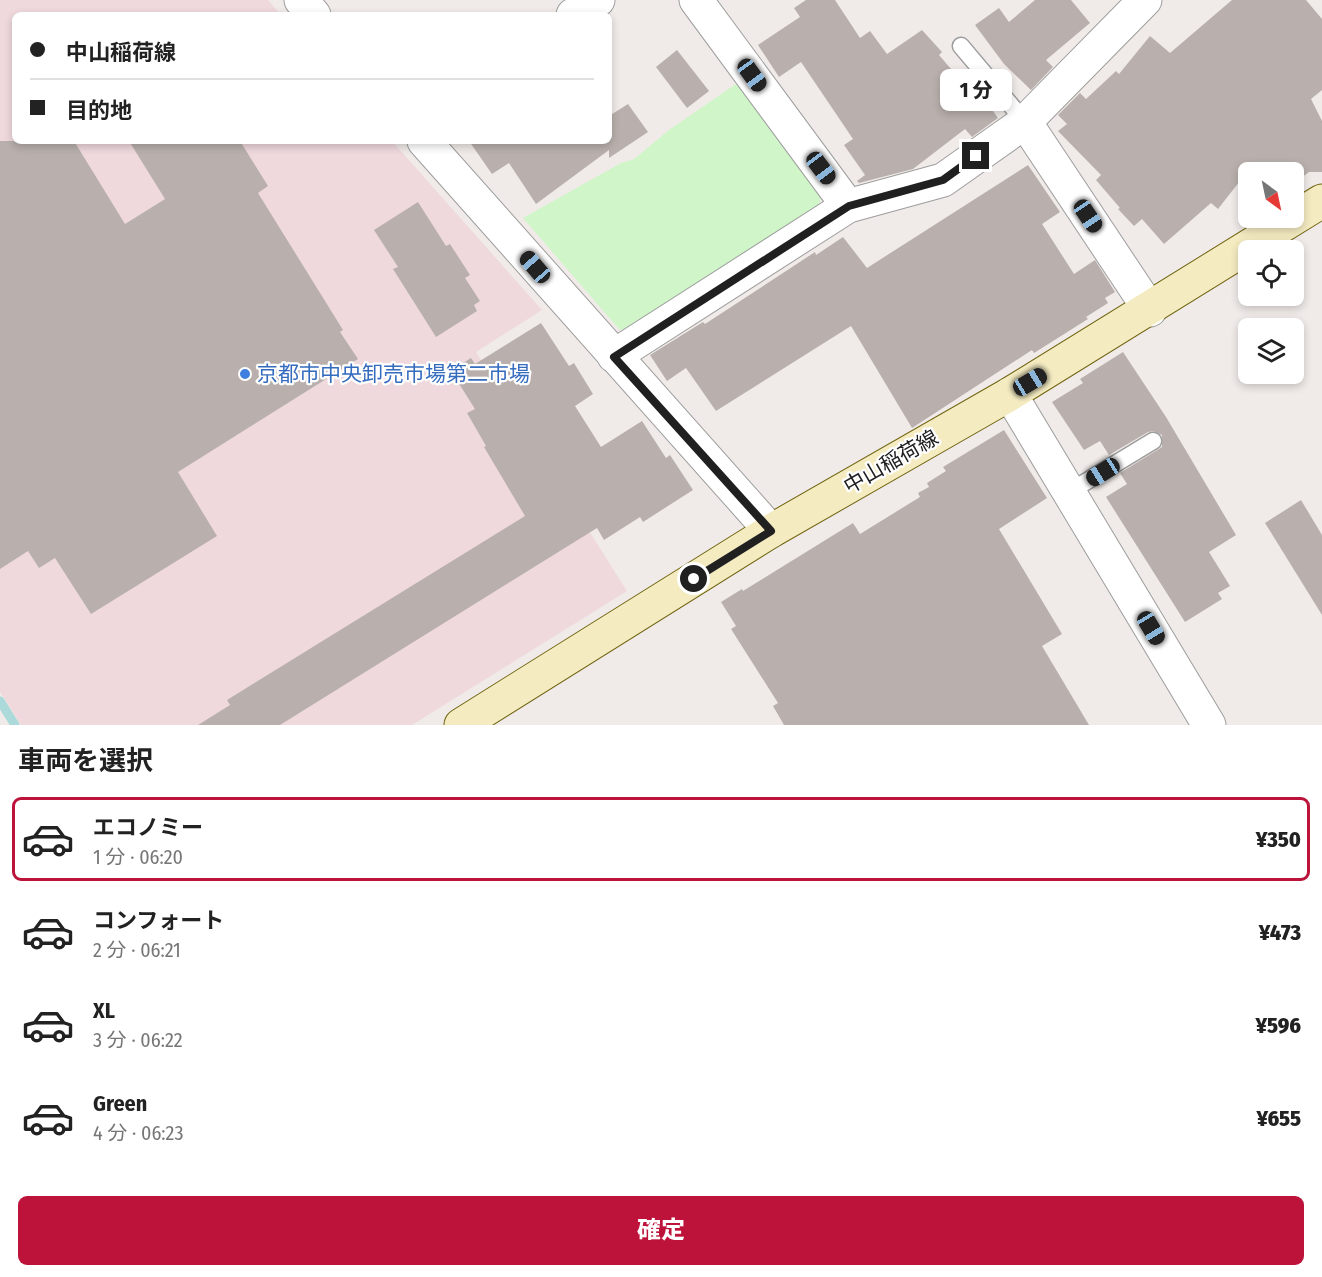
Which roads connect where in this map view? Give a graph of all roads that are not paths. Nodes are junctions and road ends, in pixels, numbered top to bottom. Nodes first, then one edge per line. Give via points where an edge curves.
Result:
1 (301, 0) edge
2 (598, 0) edge
3 (696, 0) edge
4 (1145, 0) edge
5 (311, 12) edge
6 (578, 12) edge
7 (961, 46) dead end
8 (1025, 122) junction
9 (427, 144) edge
10 (1322, 201) edge
11 (849, 206) junction
12 (1150, 310) junction
13 (614, 357) junction
14 (1010, 394) junction
15 (1153, 441) dead end
16 (1069, 492) junction
17 (771, 531) junction
18 (460, 725) edge
19 (1209, 725) edge

1 - 5 street
2 - 6 street
3 - 11 street
4 - 8 street
7 - 8 lane
8 - 11 street via 943,180
8 - 12 street
9 - 13 street
10 - 12 main road, 中山稲荷線
11 - 13 street
12 - 14 main road, 中山稲荷線
13 - 17 street
14 - 16 street
14 - 17 main road, 中山稲荷線
15 - 16 lane
16 - 19 street
17 - 18 main road, 中山稲荷線

